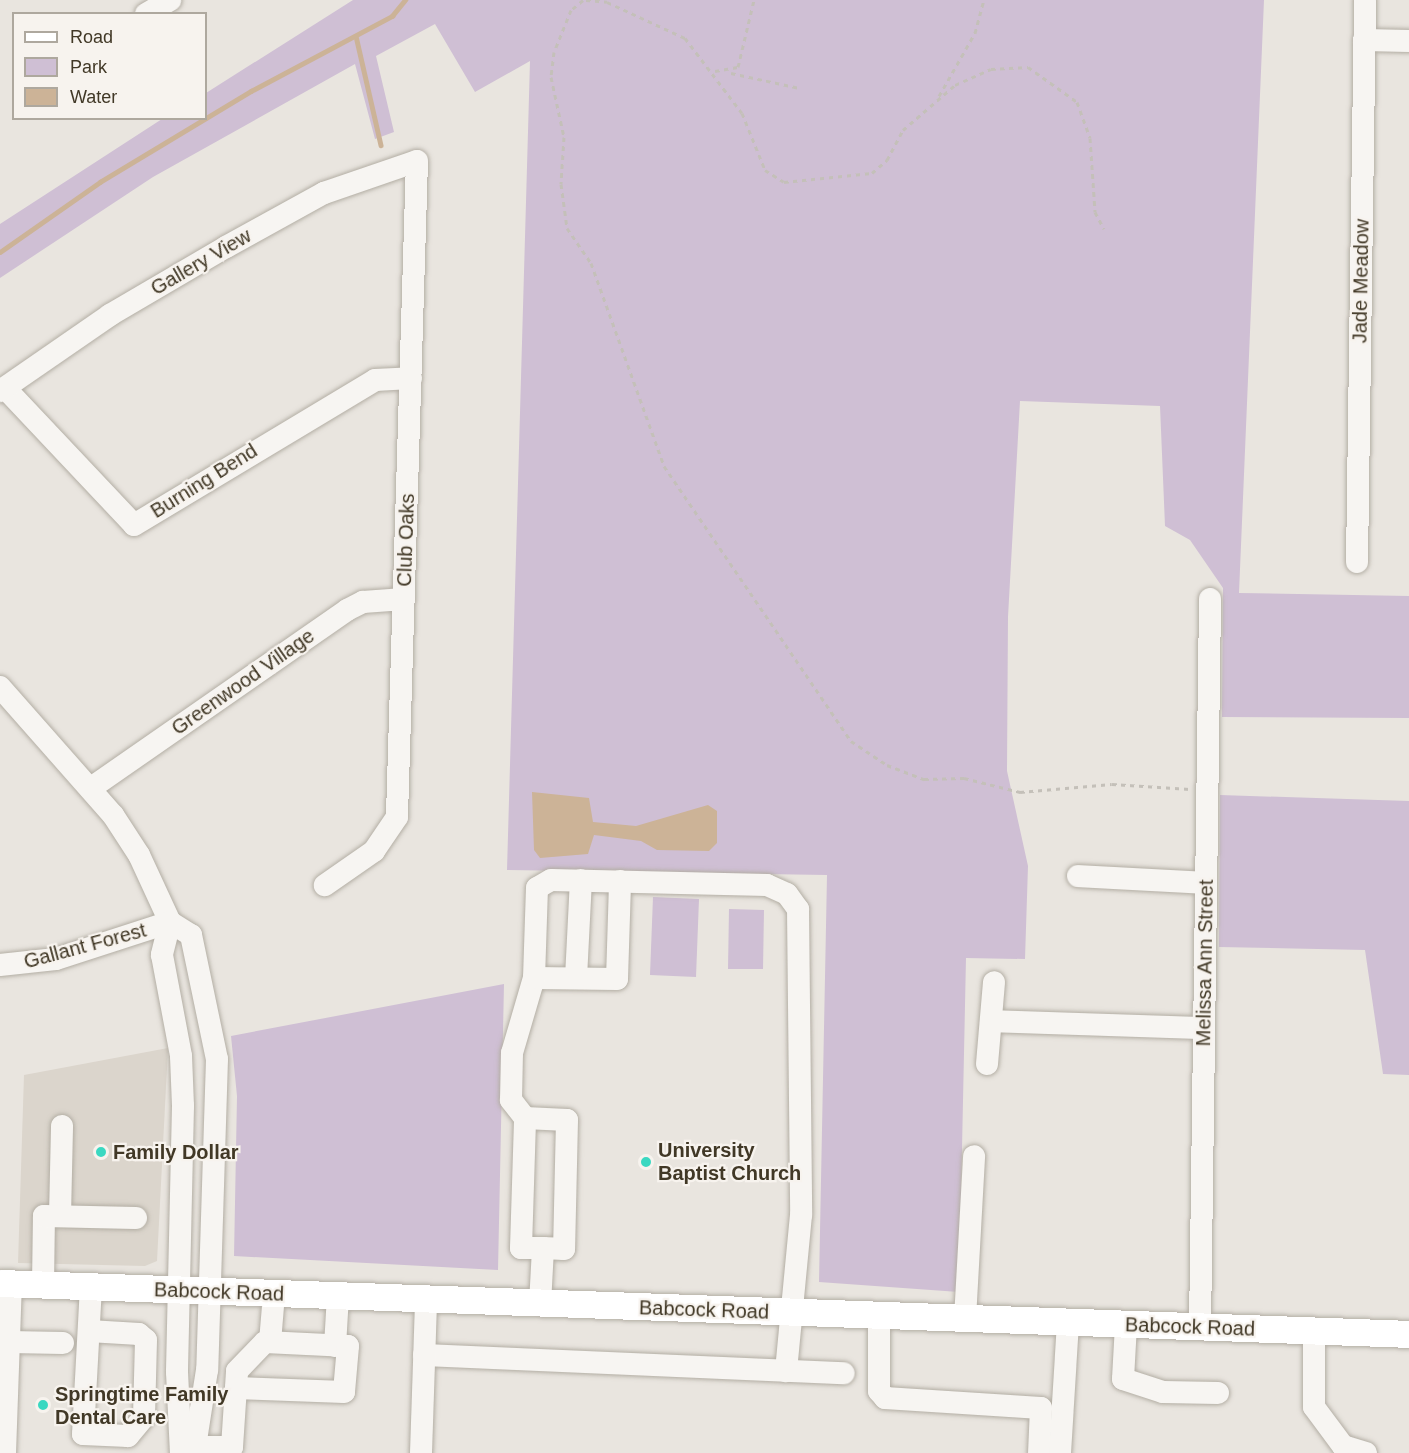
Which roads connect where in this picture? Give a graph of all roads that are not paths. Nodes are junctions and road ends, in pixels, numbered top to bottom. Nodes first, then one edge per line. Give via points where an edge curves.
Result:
1 (170, 0) edge
2 (1365, 0) edge
3 (149, 12) edge
4 (1364, 40) junction
5 (1409, 40) edge
6 (417, 160) joint
7 (411, 378) junction
8 (3, 389) edge
9 (1358, 562) dead end
10 (404, 599) junction
11 (1210, 599) dead end
12 (0, 687) edge
13 (91, 788) junction
14 (1078, 876) dead end
15 (580, 880) junction
16 (620, 881) junction
17 (1206, 883) junction
18 (325, 885) dead end
19 (170, 922) junction
20 (0, 965) edge
21 (534, 978) junction
22 (576, 978) junction
23 (994, 982) dead end
24 (991, 1021) junction
25 (1204, 1028) junction
26 (987, 1064) dead end
27 (525, 1118) junction
28 (62, 1126) dead end
29 (974, 1156) dead end
30 (60, 1216) junction
31 (136, 1218) dead end
32 (543, 1248) junction
33 (6, 1283) edge
34 (43, 1285) junction
35 (91, 1287) junction
36 (178, 1291) junction
37 (209, 1292) junction
38 (274, 1294) junction
39 (338, 1296) junction
40 (426, 1300) junction
41 (540, 1304) junction
42 (790, 1313) junction
43 (879, 1316) junction
44 (965, 1319) junction
45 (1068, 1323) junction
46 (1126, 1325) junction
47 (1200, 1328) junction
48 (1314, 1331) junction
49 (88, 1332) junction
50 (1409, 1334) edge
51 (9, 1342) junction
52 (270, 1342) junction
53 (63, 1343) dead end
54 (335, 1346) junction
55 (424, 1355) junction
56 (207, 1370) junction
57 (786, 1371) junction
58 (844, 1373) dead end
59 (236, 1379) junction
60 (1218, 1393) dead end
61 (84, 1443) edge
62 (190, 1451) edge
63 (5, 1453) edge
64 (421, 1453) edge
65 (1039, 1453) edge
66 (1060, 1453) edge
67 (1366, 1453) edge

1 - 3 street
2 - 4 street, Jade Meadow
4 - 5 street
4 - 9 street, Jade Meadow
6 - 7 street, Club Oaks
6 - 8 street, Gallery View via 324,193 226,247 110,315
7 - 8 street, Burning Bend via 375,380 134,525
7 - 10 street, Club Oaks
10 - 13 street, Greenwood Village via 363,602 347,610
10 - 18 street, Club Oaks via 397,817 374,851
11 - 17 street, Melissa Ann Street
12 - 13 street
13 - 19 street via 139,855
14 - 17 street
15 - 16 street
15 - 21 street via 551,880 537,888
15 - 22 street
16 - 22 street via 617,979
16 - 42 street via 767,885 795,900 801,985 801,1215
17 - 25 street, Melissa Ann Street
19 - 20 street, Gallant Forest via 56,958
19 - 36 street via 162,955 181,1056 183,1106
19 - 37 street via 191,935 217,1059
21 - 22 street
21 - 27 street via 512,1053 511,1100
23 - 24 street
24 - 25 street
24 - 26 street
25 - 47 street, Melissa Ann Street
27 - 32 street via 521,1248
27 - 32 street via 567,1120 564,1249
28 - 30 street
29 - 44 street
30 - 31 street
30 - 34 street via 44,1216
32 - 41 street
33 - 34 main road, Babcock Road
33 - 51 street
34 - 35 main road, Babcock Road
35 - 36 main road, Babcock Road
35 - 49 street
36 - 37 main road, Babcock Road
36 - 62 street
37 - 38 main road, Babcock Road
37 - 56 street
38 - 39 main road, Babcock Road
38 - 52 street
39 - 40 main road, Babcock Road
39 - 54 street
40 - 41 main road, Babcock Road
40 - 55 street
41 - 42 main road, Babcock Road
42 - 43 main road, Babcock Road
42 - 57 street
43 - 44 main road, Babcock Road
43 - 65 street via 879,1391 885,1398 1041,1408
44 - 45 main road, Babcock Road
45 - 46 main road, Babcock Road
45 - 66 street
46 - 47 main road, Babcock Road
46 - 60 street via 1123,1379 1163,1392
47 - 48 main road, Babcock Road
48 - 50 main road, Babcock Road
48 - 67 street via 1314,1407 1343,1446
49 - 61 street
49 - 61 street via 139,1334 146,1340 144,1417 129,1436
51 - 53 street
51 - 63 street
52 - 54 street
52 - 59 street
54 - 59 street via 348,1346 344,1392
55 - 57 street
55 - 64 street
56 - 59 street
56 - 62 street
57 - 58 street
59 - 62 street via 232,1447

